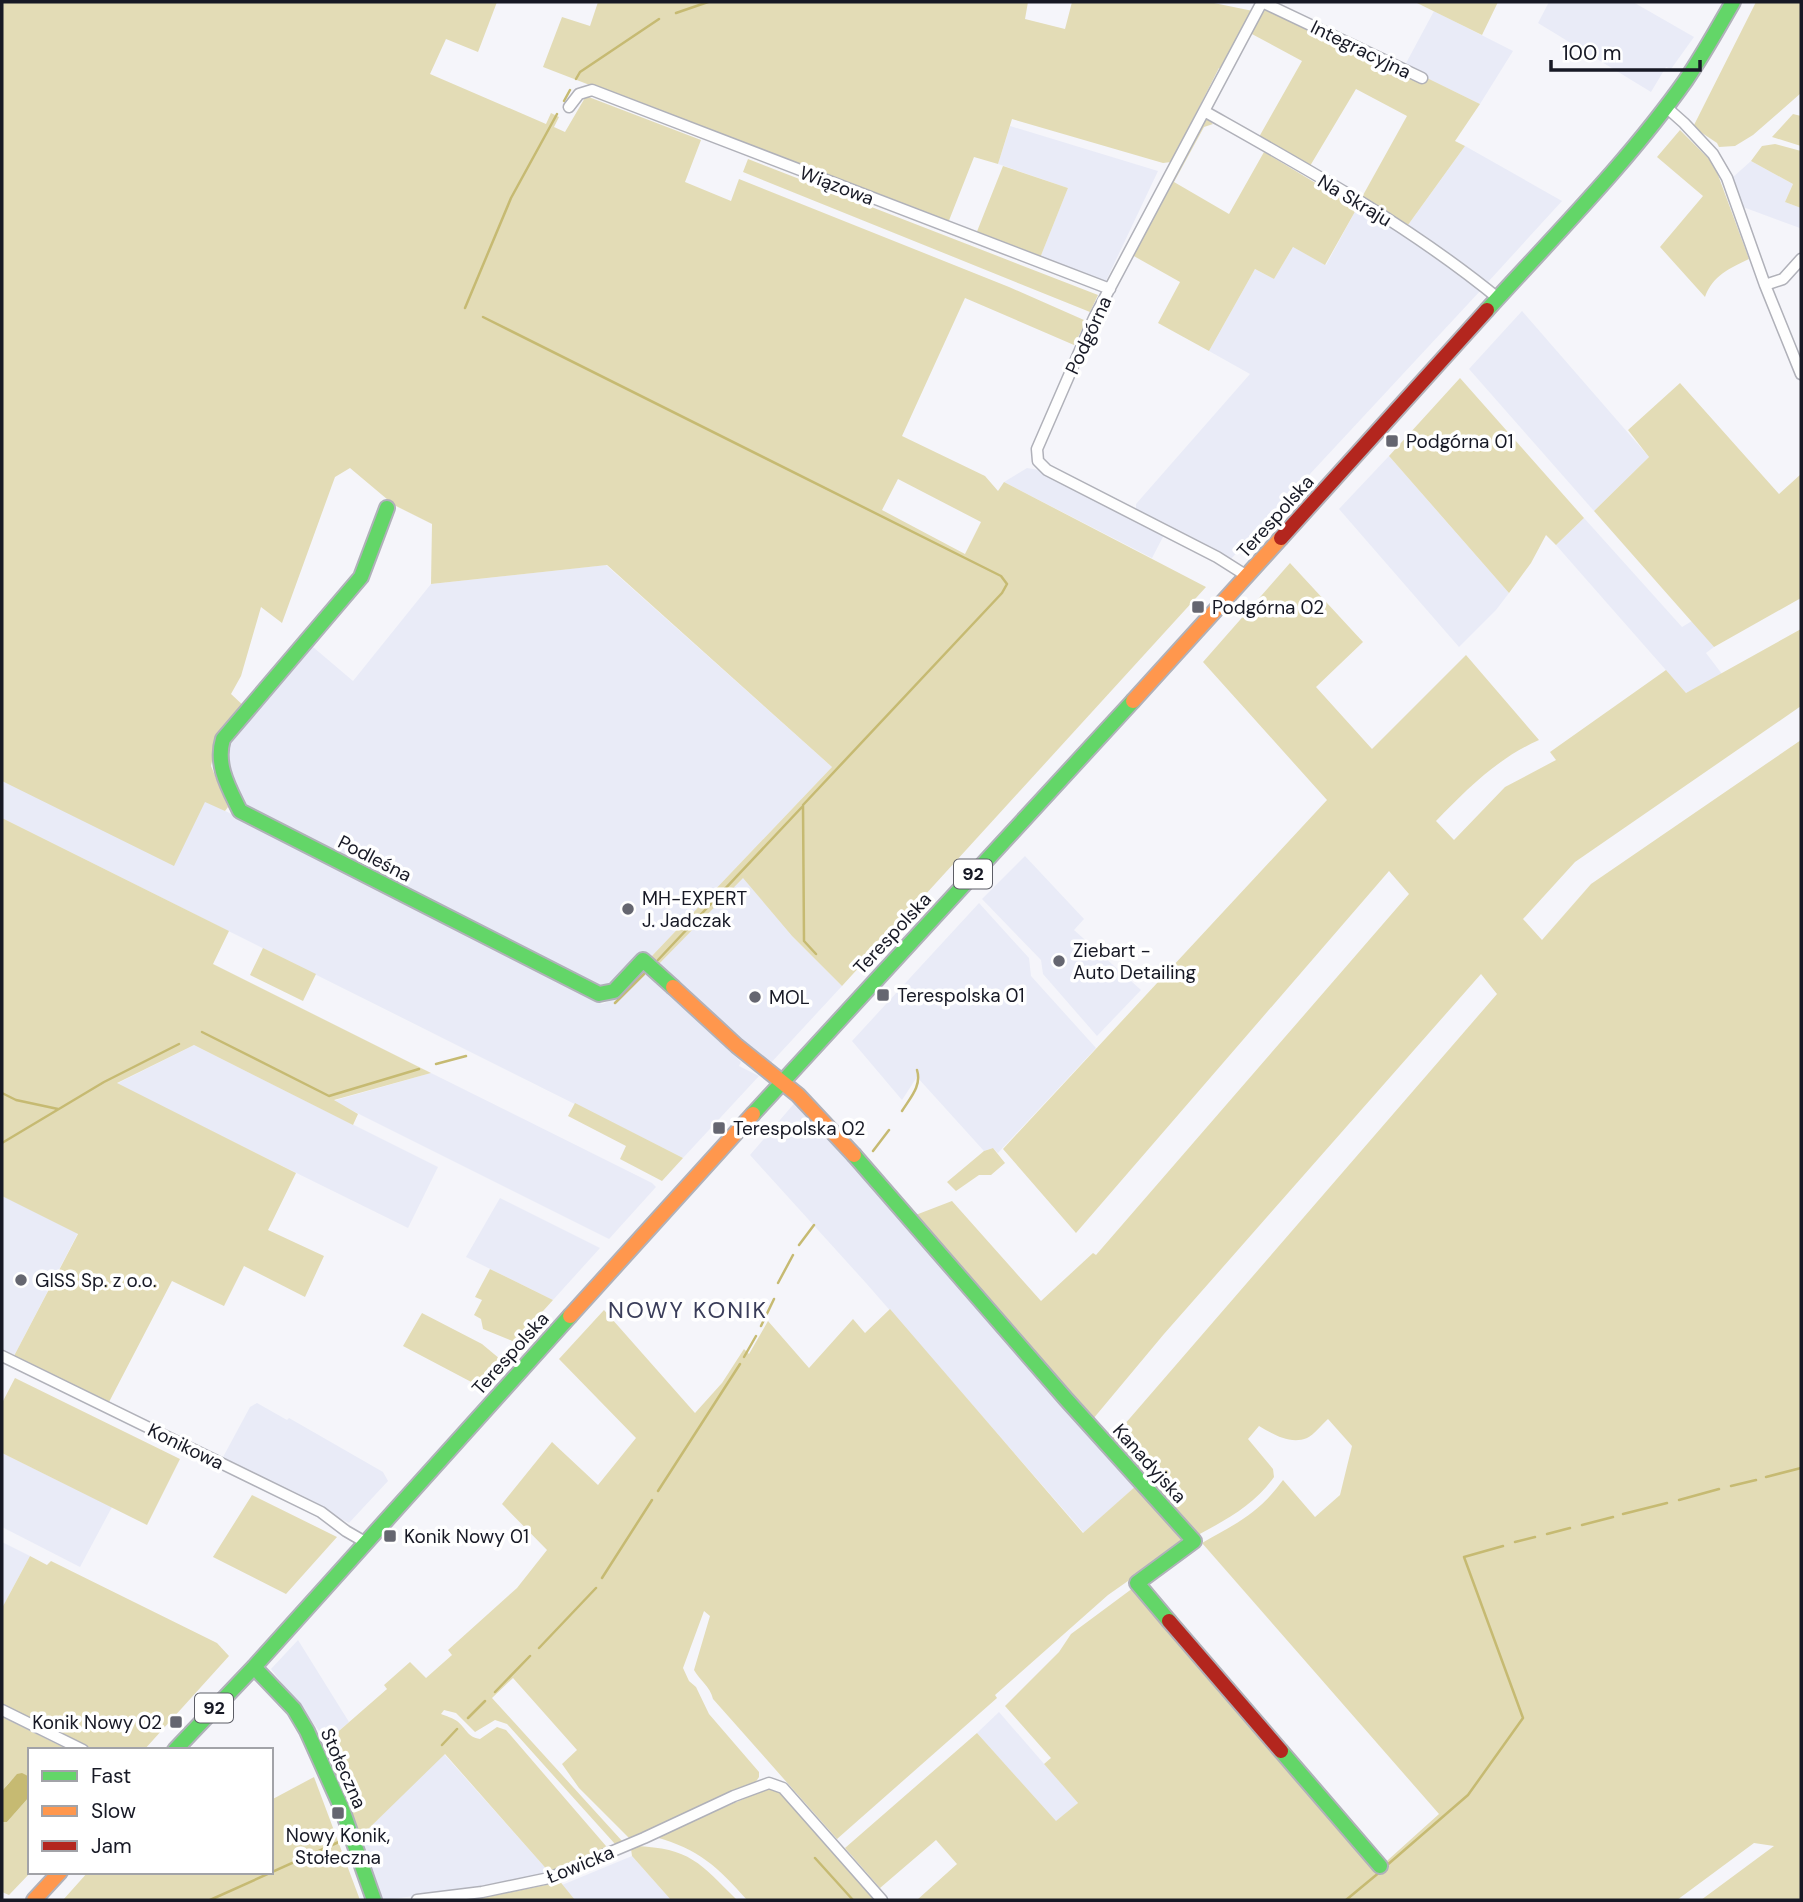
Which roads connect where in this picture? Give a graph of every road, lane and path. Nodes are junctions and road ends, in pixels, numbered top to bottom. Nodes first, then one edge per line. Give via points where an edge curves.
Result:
1 (1262, 2) edge
2 (1733, 2) edge
3 (1422, 78) dead end
4 (569, 107) dead end
5 (1666, 107) junction
6 (1204, 111) junction
7 (1801, 259) edge
8 (1765, 285) junction
9 (1110, 289) junction
10 (1499, 299) junction
11 (1801, 374) edge
12 (387, 508) dead end
13 (1247, 576) junction
14 (782, 1082) junction
15 (2, 1356) edge
16 (365, 1542) junction
17 (254, 1667) junction
18 (2, 1710) edge
19 (79, 1748) edge
20 (177, 1748) edge
21 (1380, 1866) dead end
22 (58, 1874) edge
23 (463, 1898) edge
24 (34, 1900) edge
25 (374, 1900) edge
26 (417, 1900) edge
27 (883, 1900) edge

1 - 3 street, Integracyjna
1 - 6 street, Podgórna
2 - 5 main road, Terespolska / 92
4 - 9 street, Wiązowa via 579,94 592,90
5 - 8 street via 1713,155 1727,178
5 - 10 main road, Terespolska / 92
6 - 9 street, Podgórna
6 - 10 street, Na Skraju via 1414,236
7 - 8 street via 1783,279
8 - 11 street
9 - 13 street, Podgórna via 1037,449 1038,461 1047,470
10 - 13 main road, Terespolska / 92
12 - 14 main road, Podleśna via 361,577 223,739 221,770 240,811 599,994 614,991 643,960
13 - 14 main road, Terespolska / 92
14 - 16 main road, Terespolska / 92
14 - 21 main road, Kanadyjska via 818,1114 1194,1541 1137,1583
15 - 16 street, Konikowa via 321,1512
16 - 17 main road, Terespolska / 92
17 - 20 main road, Terespolska / 92
17 - 25 main road, Stołeczna via 307,1731 342,1809
18 - 19 street
22 - 24 main road
23 - 26 street, Łowicka
23 - 27 street, Łowicka via 549,1878 769,1783 783,1788

